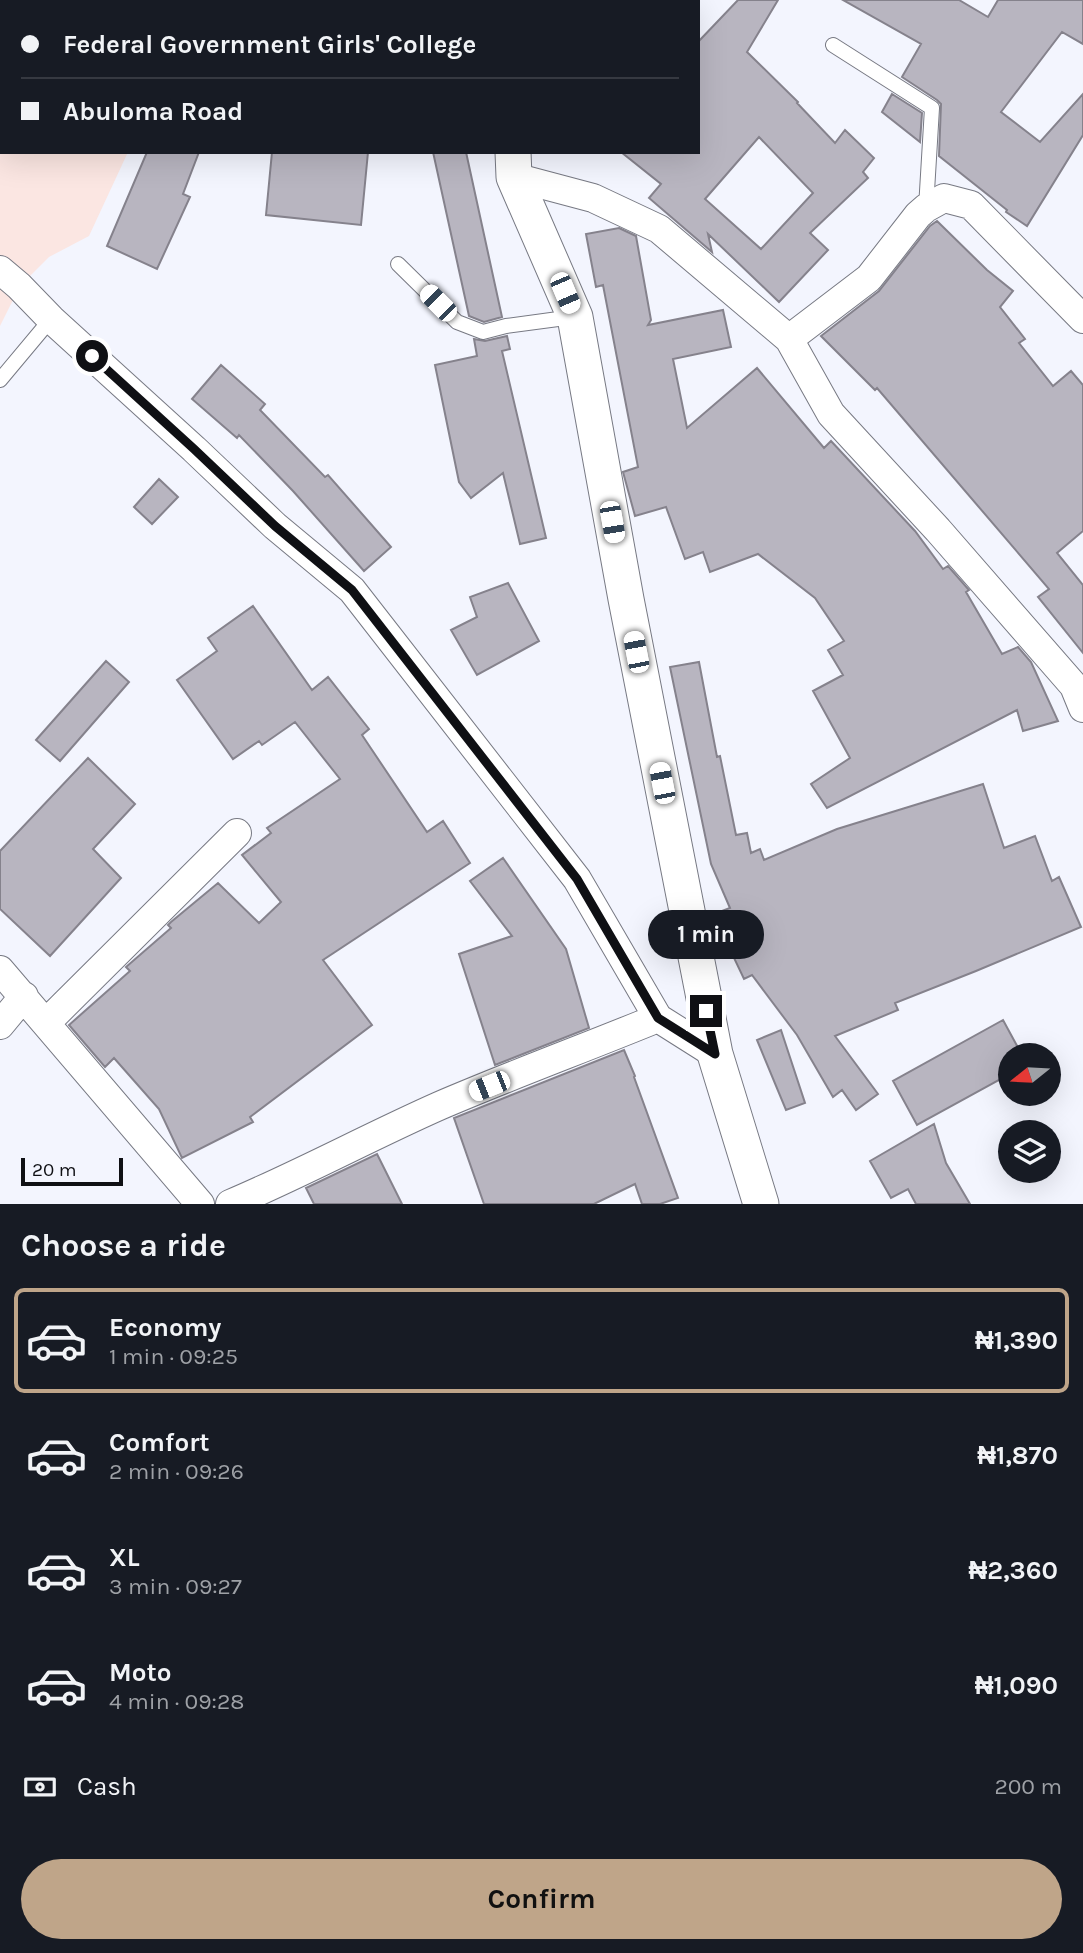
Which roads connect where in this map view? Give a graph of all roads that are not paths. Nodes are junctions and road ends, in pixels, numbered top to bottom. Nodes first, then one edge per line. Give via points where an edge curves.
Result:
1 (833, 45) dead end
2 (513, 164) edge
3 (926, 208) junction
4 (398, 264) dead end
5 (0, 270) edge
6 (575, 317) junction
7 (51, 319) junction
8 (1083, 320) edge
9 (789, 339) junction
10 (0, 380) edge
11 (1083, 708) edge
12 (237, 833) dead end
13 (0, 970) edge
14 (24, 996) junction
15 (658, 1018) junction
16 (46, 1023) junction
17 (0, 1025) edge
18 (715, 1054) junction
19 (290, 1193) edge
20 (200, 1204) edge
21 (230, 1204) edge
22 (761, 1204) edge

1 - 3 lane via 932,108
2 - 6 street
2 - 9 street via 659,229
3 - 8 street via 944,198 971,205
3 - 9 street via 869,278
4 - 6 lane via 457,322 483,332
5 - 7 street
6 - 18 street
7 - 10 lane
7 - 15 street via 275,526 352,590 577,879
9 - 11 street via 831,414 1074,686
12 - 16 street
13 - 14 street
14 - 16 street
14 - 17 street
15 - 18 street
15 - 19 street via 363,1141
16 - 20 street
18 - 22 street
19 - 21 street

